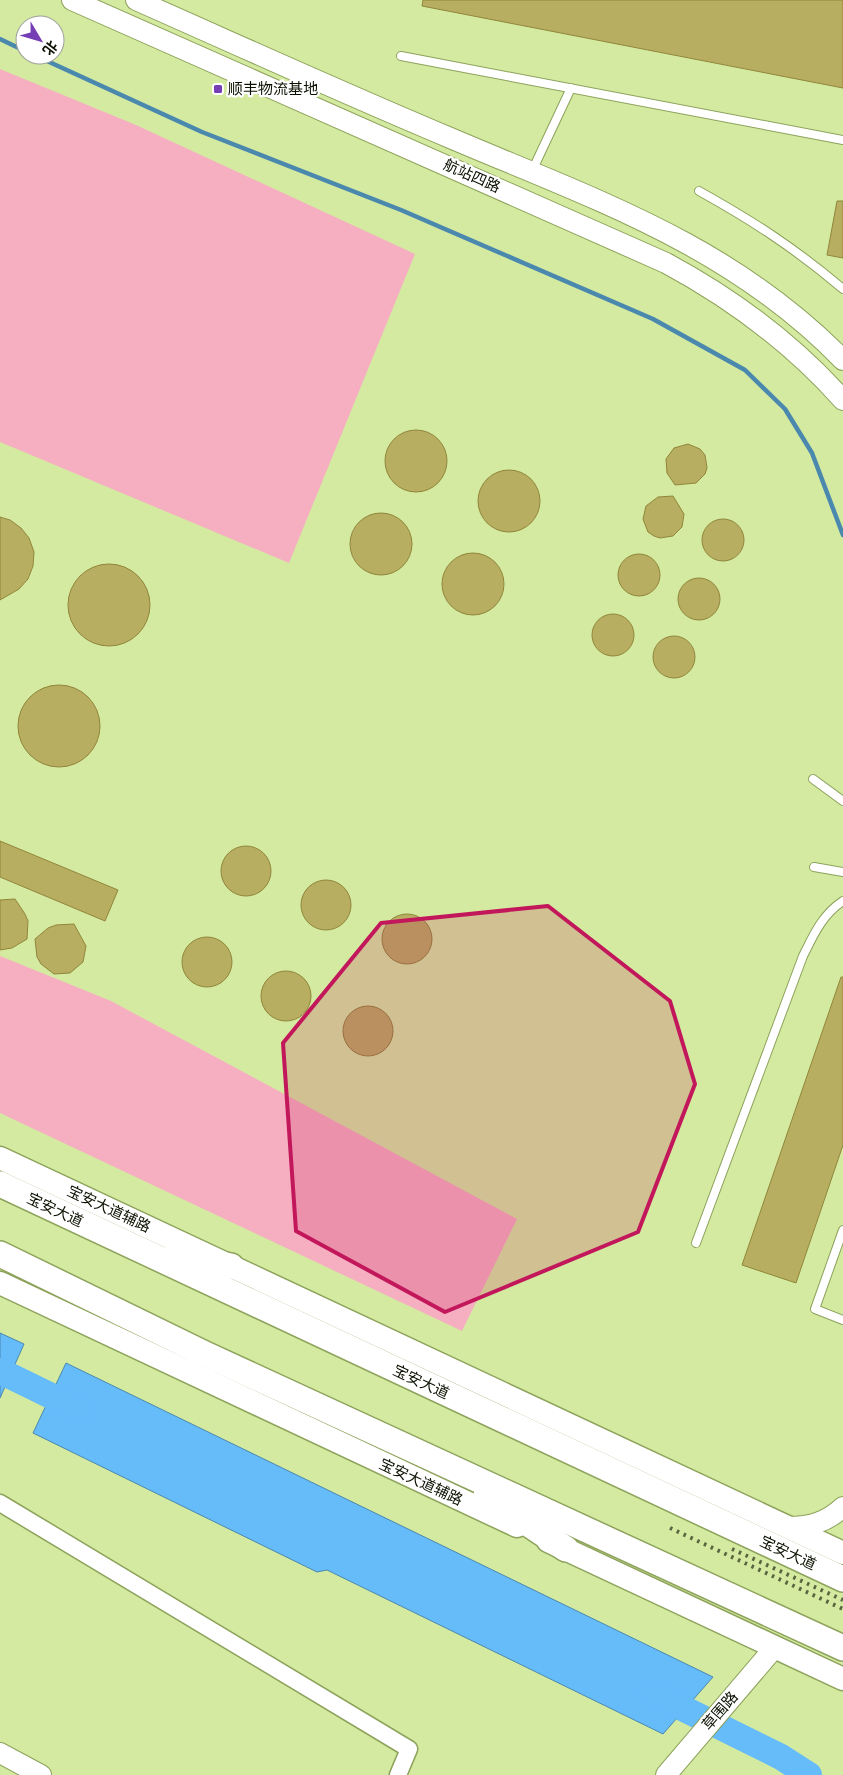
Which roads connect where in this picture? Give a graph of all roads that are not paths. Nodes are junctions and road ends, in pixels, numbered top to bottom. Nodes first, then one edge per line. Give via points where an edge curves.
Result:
1 (72, 0) edge
2 (136, 0) edge
3 (401, 56) dead end
4 (571, 88) junction
5 (843, 140) edge
6 (531, 172) junction
7 (699, 191) dead end
8 (843, 289) edge
9 (843, 360) edge
10 (843, 400) edge
11 (813, 779) dead end
12 (843, 801) edge
13 (814, 867) dead end
14 (843, 872) edge
15 (843, 901) edge
16 (0, 1158) edge
17 (0, 1184) edge
18 (843, 1230) edge
19 (696, 1243) dead end
20 (143, 1250) junction
21 (0, 1254) edge
22 (231, 1266) junction
23 (0, 1283) edge
24 (843, 1320) edge
25 (417, 1451) junction
26 (0, 1503) edge
27 (843, 1507) edge
28 (788, 1527) junction
29 (566, 1549) junction
30 (843, 1552) edge
31 (843, 1579) edge
32 (775, 1647) junction
33 (843, 1648) edge
34 (843, 1679) edge
35 (10, 1763) edge
36 (671, 1773) edge
37 (41, 1775) edge
38 (398, 1775) edge

1 - 10 street, 航站四路 via 666,263 710,286 764,326 797,353
2 - 6 street, 航站四路
3 - 4 lane
4 - 5 lane
4 - 6 lane
6 - 9 street, 航站四路 via 670,232 726,265 797,316
7 - 8 lane via 756,222
11 - 12 lane
13 - 14 lane
15 - 19 lane via 829,911 817,927 804,956
16 - 22 main road, 宝安大道辅路
17 - 20 main road, 宝安大道
18 - 24 lane via 815,1309
20 - 22 main road
20 - 31 main road, 宝安大道
21 - 25 main road via 214,1358
22 - 28 main road, 宝安大道辅路
23 - 29 main road, 宝安大道辅路
25 - 29 main road
25 - 33 main road
26 - 38 street via 409,1748
27 - 28 street via 818,1523
28 - 30 main road, 宝安大道辅路
29 - 32 main road, 宝安大道辅路
32 - 34 main road, 宝安大道辅路
32 - 36 street, 草围路 via 687,1748
35 - 37 street

